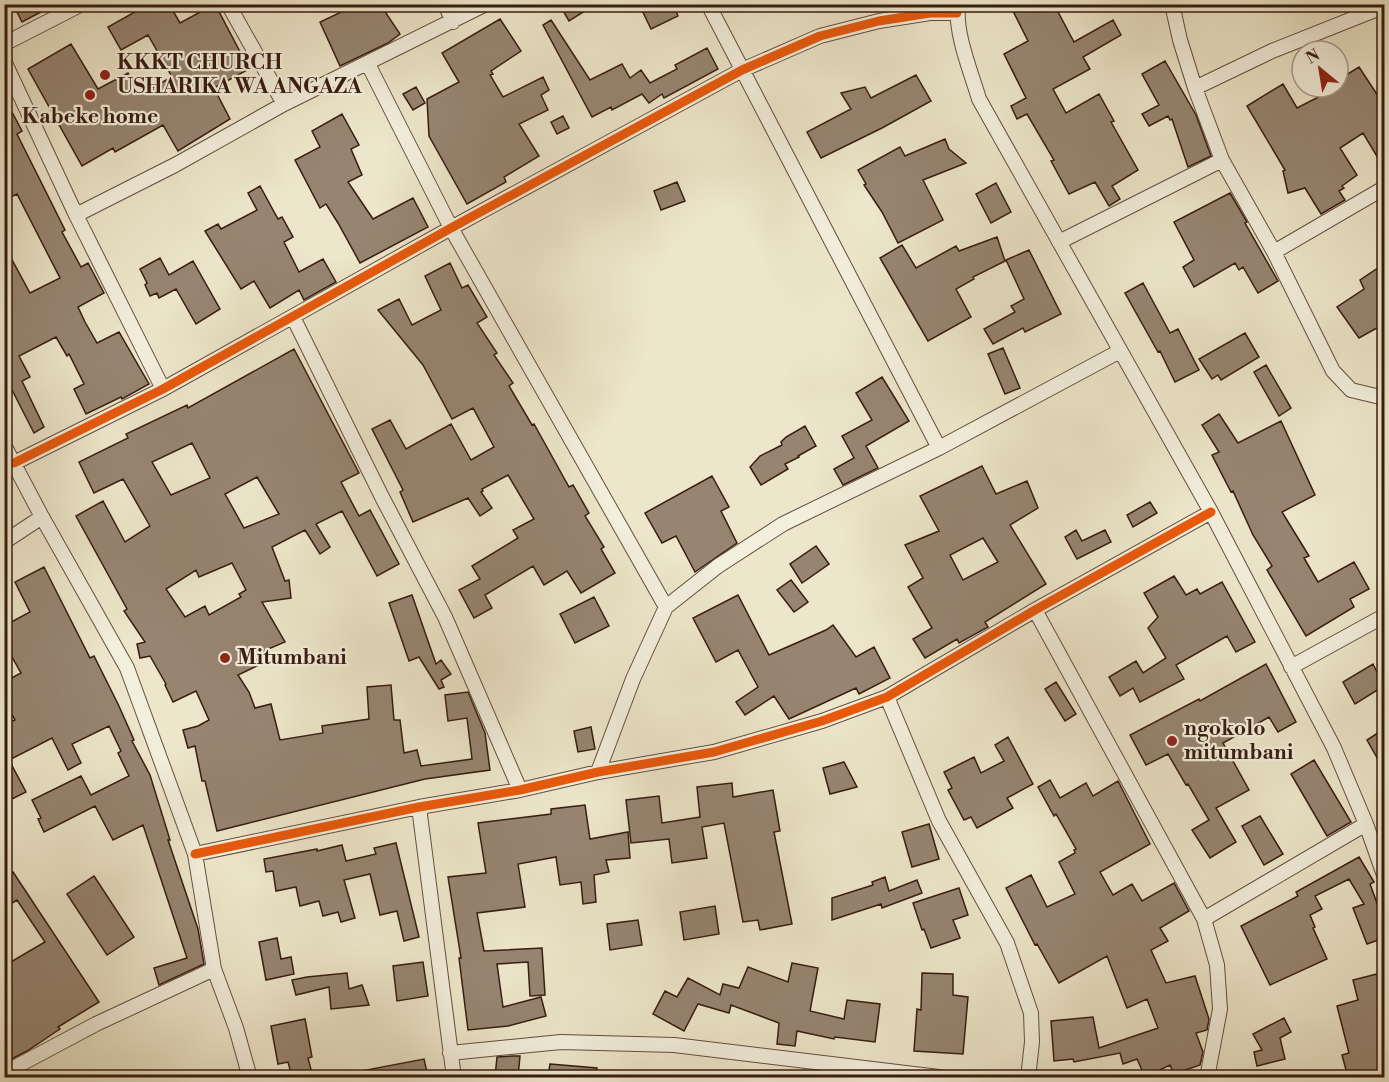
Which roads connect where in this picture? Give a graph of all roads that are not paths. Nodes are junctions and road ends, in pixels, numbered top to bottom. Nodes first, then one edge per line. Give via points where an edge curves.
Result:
1 (82, 4) edge
2 (228, 4) edge
3 (445, 4) edge
4 (486, 4) edge
5 (708, 4) edge
6 (1172, 4) edge
7 (958, 9) edge
8 (1381, 9) edge
9 (453, 22) junction
10 (4, 44) edge
11 (4, 61) edge
12 (368, 64) junction
13 (742, 70) junction
14 (1195, 88) junction
15 (284, 104) junction
16 (1222, 160) junction
17 (1384, 188) edge
18 (76, 215) junction
19 (451, 228) junction
20 (1059, 242) junction
21 (1274, 252) junction
22 (292, 317) junction
23 (1120, 351) junction
24 (163, 389) junction
25 (1384, 394) edge
26 (4, 445) edge
27 (939, 448) junction
28 (14, 463) junction
29 (1211, 512) junction
30 (42, 517) junction
31 (4, 542) edge
32 (666, 607) junction
33 (1035, 610) junction
34 (1384, 616) edge
35 (1291, 667) junction
36 (887, 697) junction
37 (598, 772) junction
38 (520, 790) junction
39 (419, 807) junction
40 (1366, 824) junction
41 (195, 854) junction
42 (1384, 875) edge
43 (1204, 919) junction
44 (214, 969) junction
45 (450, 1053) junction
46 (4, 1073) edge
47 (250, 1077) edge
48 (454, 1077) edge
49 (946, 1077) edge
50 (1028, 1077) edge
51 (1207, 1077) edge

1 - 10 street
2 - 15 street
3 - 9 street
4 - 9 street
5 - 13 street
6 - 14 street
7 - 13 street via 879,21 820,36
7 - 20 street via 964,48 979,99
8 - 14 street via 1272,51
9 - 12 street
11 - 18 street
12 - 15 street
12 - 19 street
13 - 19 street
13 - 27 street
14 - 16 street
15 - 18 street
16 - 20 street
16 - 21 street
17 - 21 street
18 - 24 street
19 - 22 street
19 - 32 street
20 - 23 street
21 - 25 street via 1333,371 1351,390
22 - 24 street
22 - 38 street via 445,617
23 - 27 street
23 - 29 street
24 - 28 street
26 - 28 street
27 - 32 street via 783,524 718,566
28 - 30 street
29 - 33 street
29 - 35 street
30 - 31 street
30 - 41 street via 127,668
32 - 37 street via 633,679
33 - 36 street
33 - 43 street
34 - 35 street
35 - 40 street via 1334,748
36 - 37 street via 822,721 714,752
36 - 50 street via 939,821 1007,943 1031,1013
37 - 38 street
38 - 39 street
39 - 41 street
39 - 45 street
40 - 42 street
40 - 43 street
41 - 44 street
43 - 51 street via 1217,965 1220,1009
44 - 46 street via 96,1024
44 - 47 street
45 - 48 street
45 - 49 street via 561,1042 674,1045

